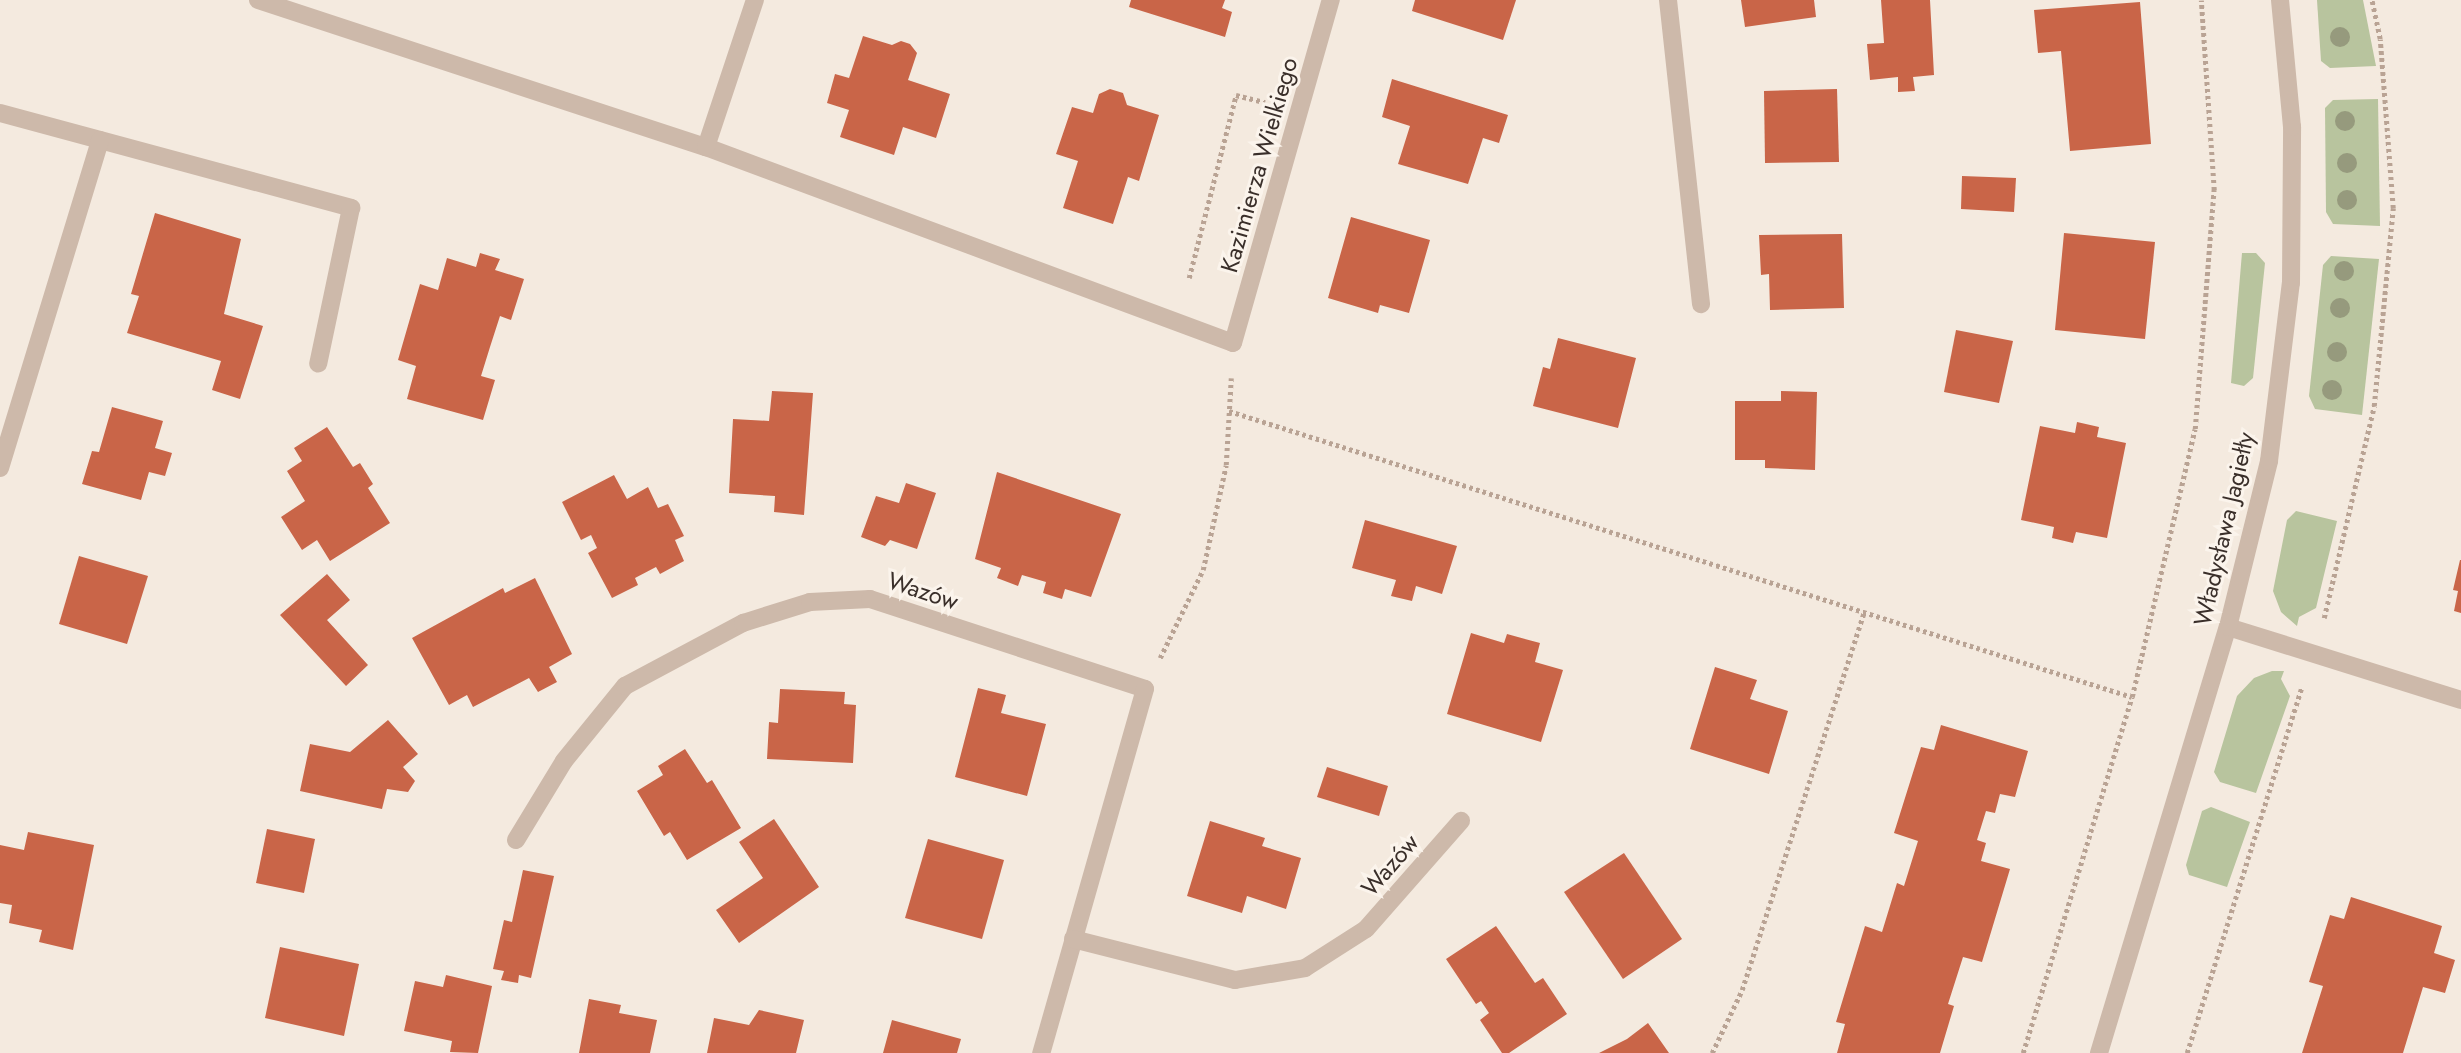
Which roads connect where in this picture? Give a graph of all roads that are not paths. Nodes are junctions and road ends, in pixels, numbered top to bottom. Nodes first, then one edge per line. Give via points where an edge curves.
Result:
1 (258, 0) edge
2 (755, 0) edge
3 (1331, 0) edge
4 (1668, 0) edge
5 (2280, 0) edge
6 (0, 113) edge
7 (100, 140) junction
8 (706, 148) junction
9 (1700, 304) dead end
10 (318, 363) dead end
11 (0, 468) edge
12 (2228, 627) junction
13 (2461, 700) edge
14 (1461, 821) dead end
15 (516, 840) dead end
16 (1073, 939) junction
17 (1041, 1053) edge
18 (2099, 1053) edge

1 - 8 street
2 - 8 street
3 - 8 street, Kazimierza Wielkiego via 1233,342
4 - 9 street
5 - 12 street, Władysława Jagiełły via 2292,127 2291,283 2269,461
6 - 7 street
7 - 10 street via 351,208
7 - 11 street
12 - 13 street
12 - 18 street, Władysława Jagiełły
14 - 16 street, Wazów via 1366,929 1305,968 1235,980
15 - 16 street, Wazów via 564,761 625,686 743,623 810,602 870,599 1145,689
16 - 17 street

